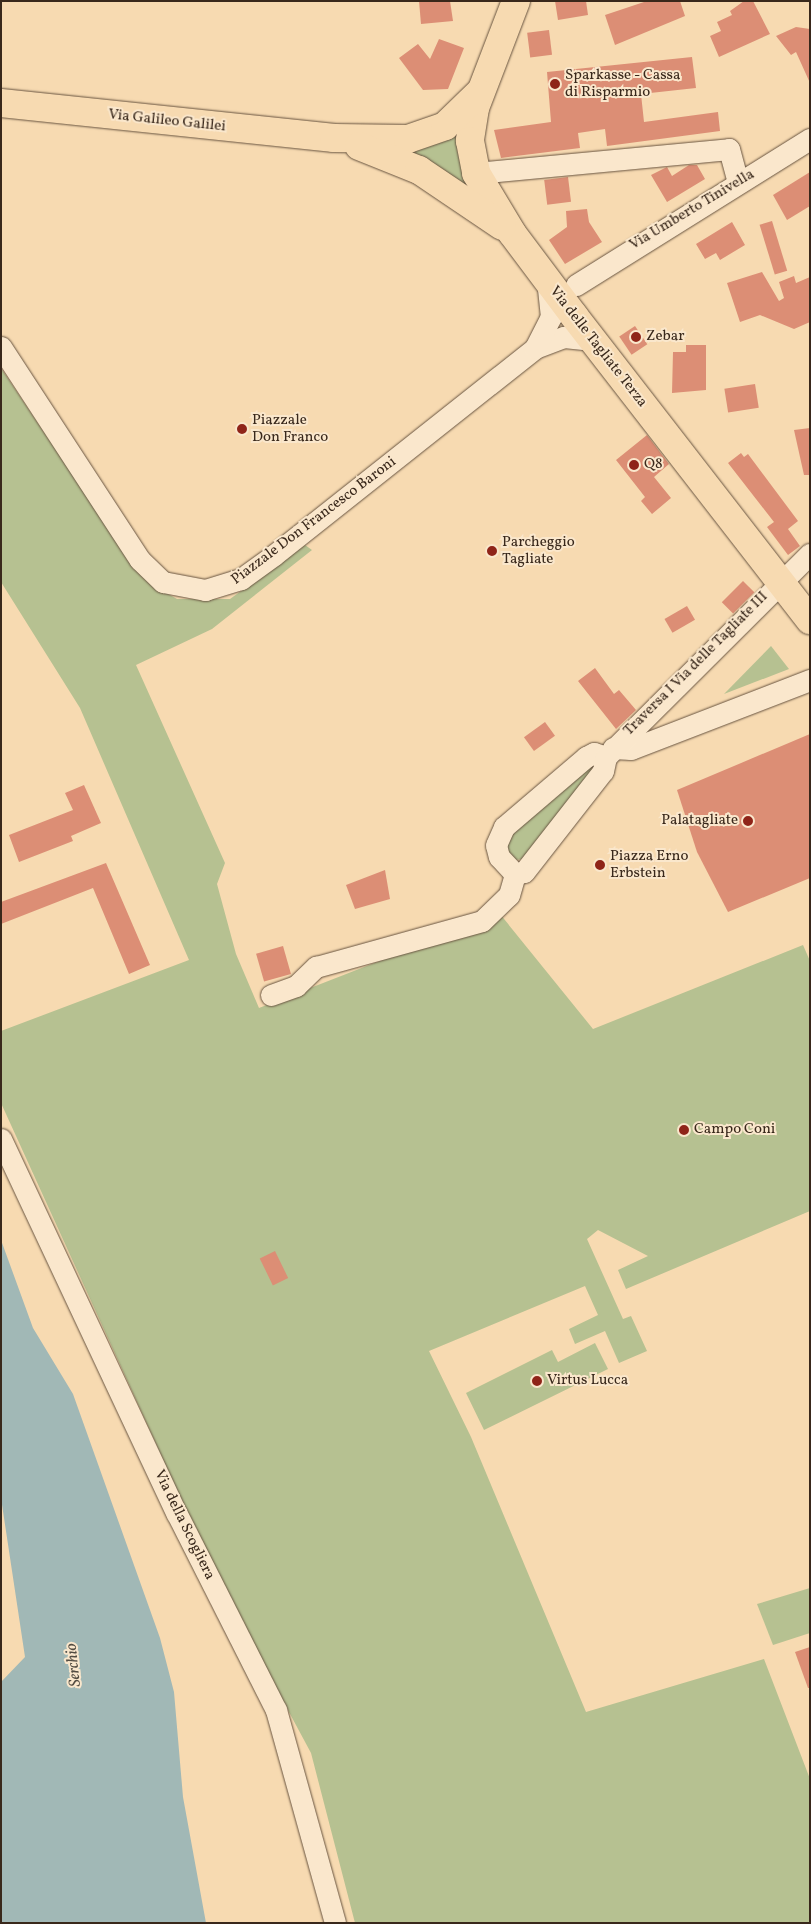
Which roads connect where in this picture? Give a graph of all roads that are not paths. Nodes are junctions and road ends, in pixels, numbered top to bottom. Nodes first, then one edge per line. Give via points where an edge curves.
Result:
1 (516, 1) edge
2 (480, 92) junction
3 (1, 104) edge
4 (334, 138) junction
5 (810, 139) edge
6 (476, 173) junction
7 (738, 182) junction
8 (512, 233) junction
9 (547, 280) junction
10 (576, 285) dead end
11 (593, 340) junction
12 (1, 347) edge
13 (535, 348) junction
14 (810, 554) edge
15 (780, 580) junction
16 (810, 620) edge
17 (810, 680) edge
18 (610, 753) junction
19 (515, 874) junction
20 (271, 995) dead end
21 (1, 1140) edge
22 (335, 1923) edge

1 - 2 main road
2 - 4 main road, Via Galileo Galilei via 445,126 422,137
2 - 6 main road, Via delle Tagliate Terza via 470,141
3 - 4 main road, Via Galileo Galilei
4 - 8 main road, Via Galileo Galilei via 419,170
5 - 7 street, Via Umberto Tinivella
6 - 7 street via 728,149
6 - 8 main road, Via delle Tagliate Terza
7 - 10 street, Via Umberto Tinivella
8 - 9 main road, Via delle Tagliate Terza
9 - 11 main road, Via delle Tagliate Terza
9 - 13 street via 551,317
11 - 13 street, Piazzale Don Francesco Baroni via 564,338
11 - 15 main road, Via delle Tagliate Terza
12 - 13 street, Piazzale Don Francesco Baroni via 140,560 163,582 182,589 205,590 222,588 267,559
14 - 15 street, Traversa I Via delle Tagliate III
15 - 16 main road, Via delle Tagliate Terza
15 - 18 street, Traversa I Via delle Tagliate III
17 - 18 street via 631,749
18 - 19 street via 603,771 524,872
18 - 19 street via 594,753 586,757 504,827 496,845 499,857
19 - 20 street via 509,894 482,920 316,967 296,986
21 - 22 street, Via della Scogliera via 177,1514 276,1710

